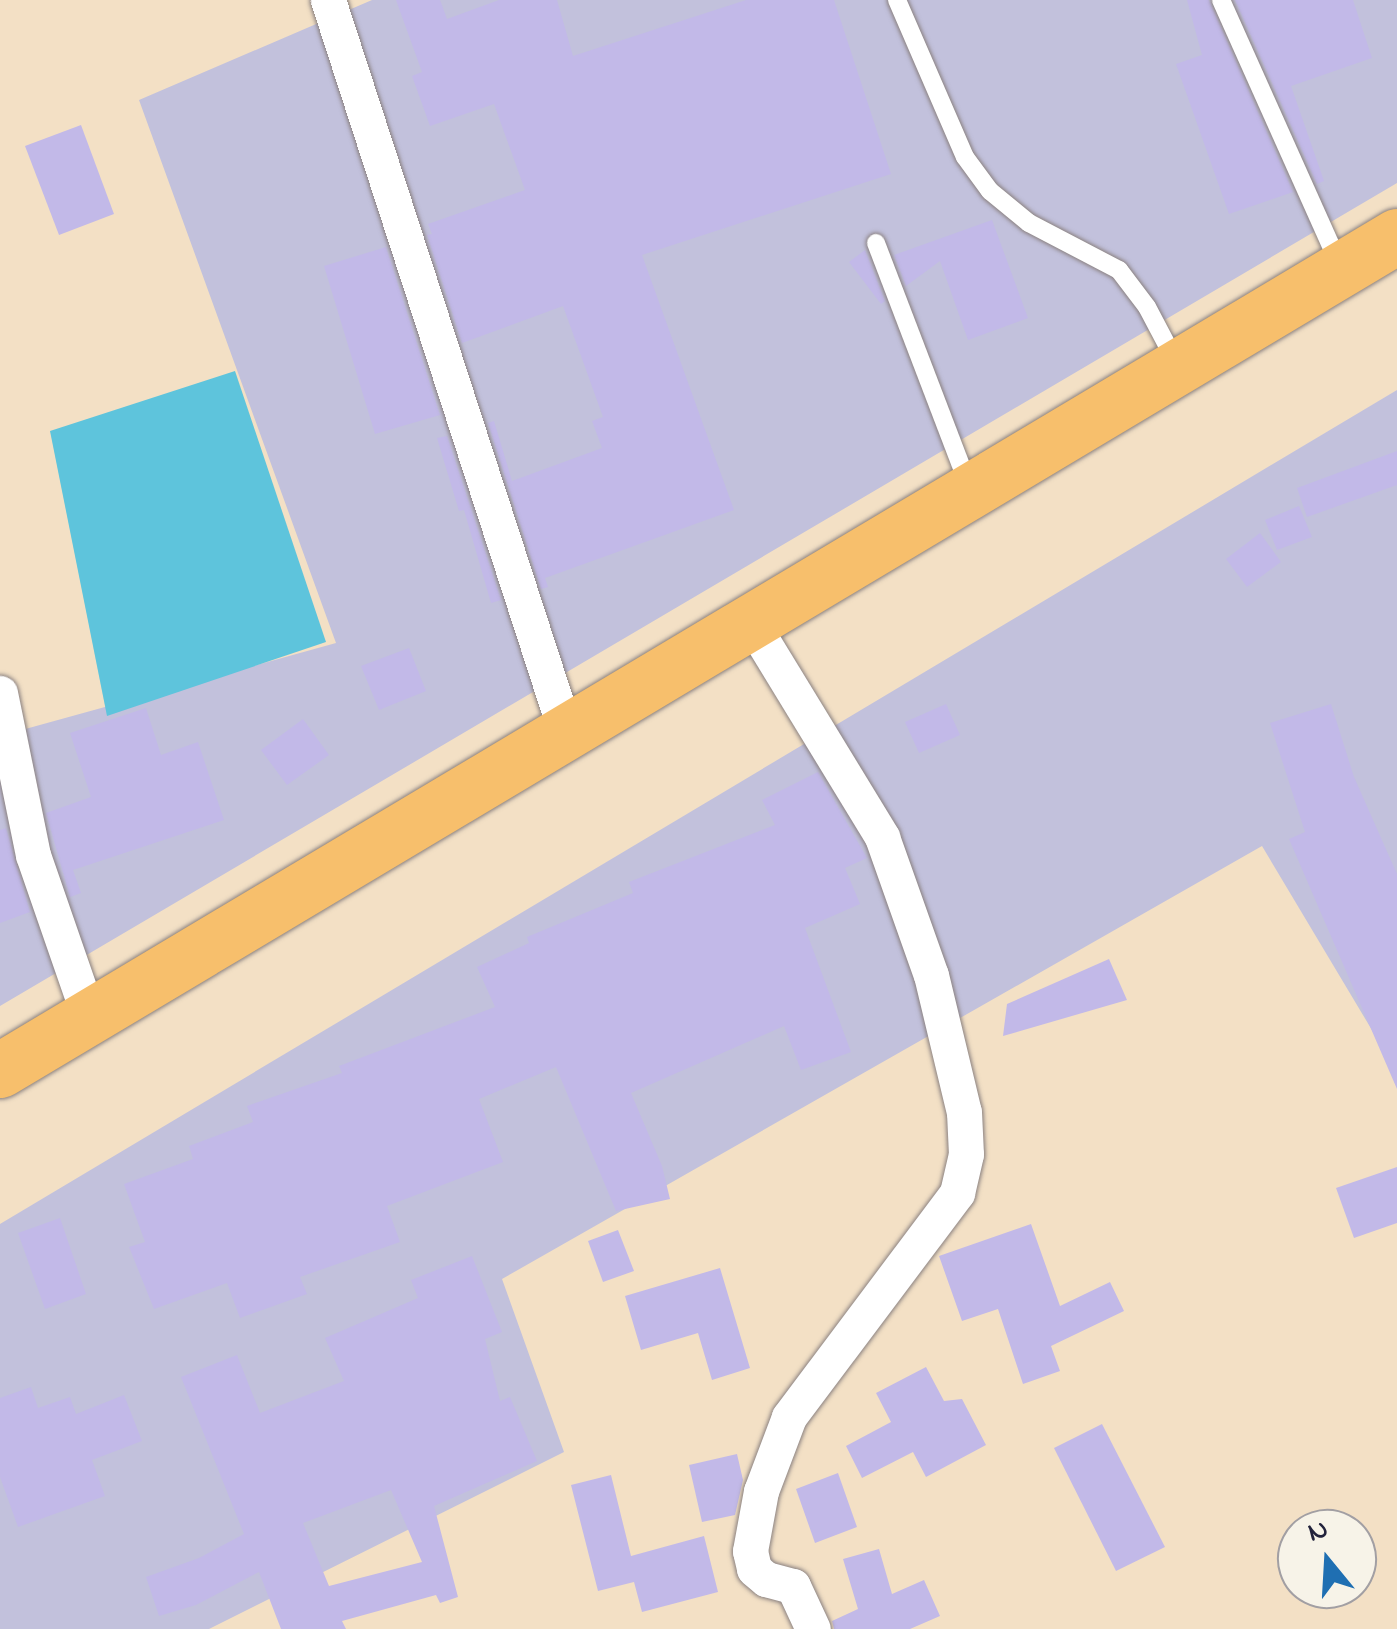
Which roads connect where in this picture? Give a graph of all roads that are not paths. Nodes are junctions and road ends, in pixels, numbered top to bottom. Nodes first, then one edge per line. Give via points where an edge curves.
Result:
1 (328, 0) edge
2 (897, 0) edge
3 (1221, 0) edge
4 (1397, 236) edge
5 (876, 243) dead end
6 (1342, 269) junction
7 (1178, 367) junction
8 (971, 491) junction
9 (751, 622) junction
10 (0, 692) edge
11 (566, 733) junction
12 (89, 1017) junction
13 (0, 1070) edge
14 (813, 1629) edge

1 - 11 street
2 - 7 lane via 966,157 990,191 1030,223 1119,270 1142,298
3 - 6 lane
4 - 6 main road
5 - 8 lane
6 - 7 main road
7 - 8 main road
8 - 9 main road
9 - 11 main road
9 - 14 street via 882,837 931,976 964,1112 966,1154 957,1193 790,1416 761,1491 750,1550 754,1569 793,1586
10 - 12 street via 33,855
11 - 12 main road
12 - 13 main road

